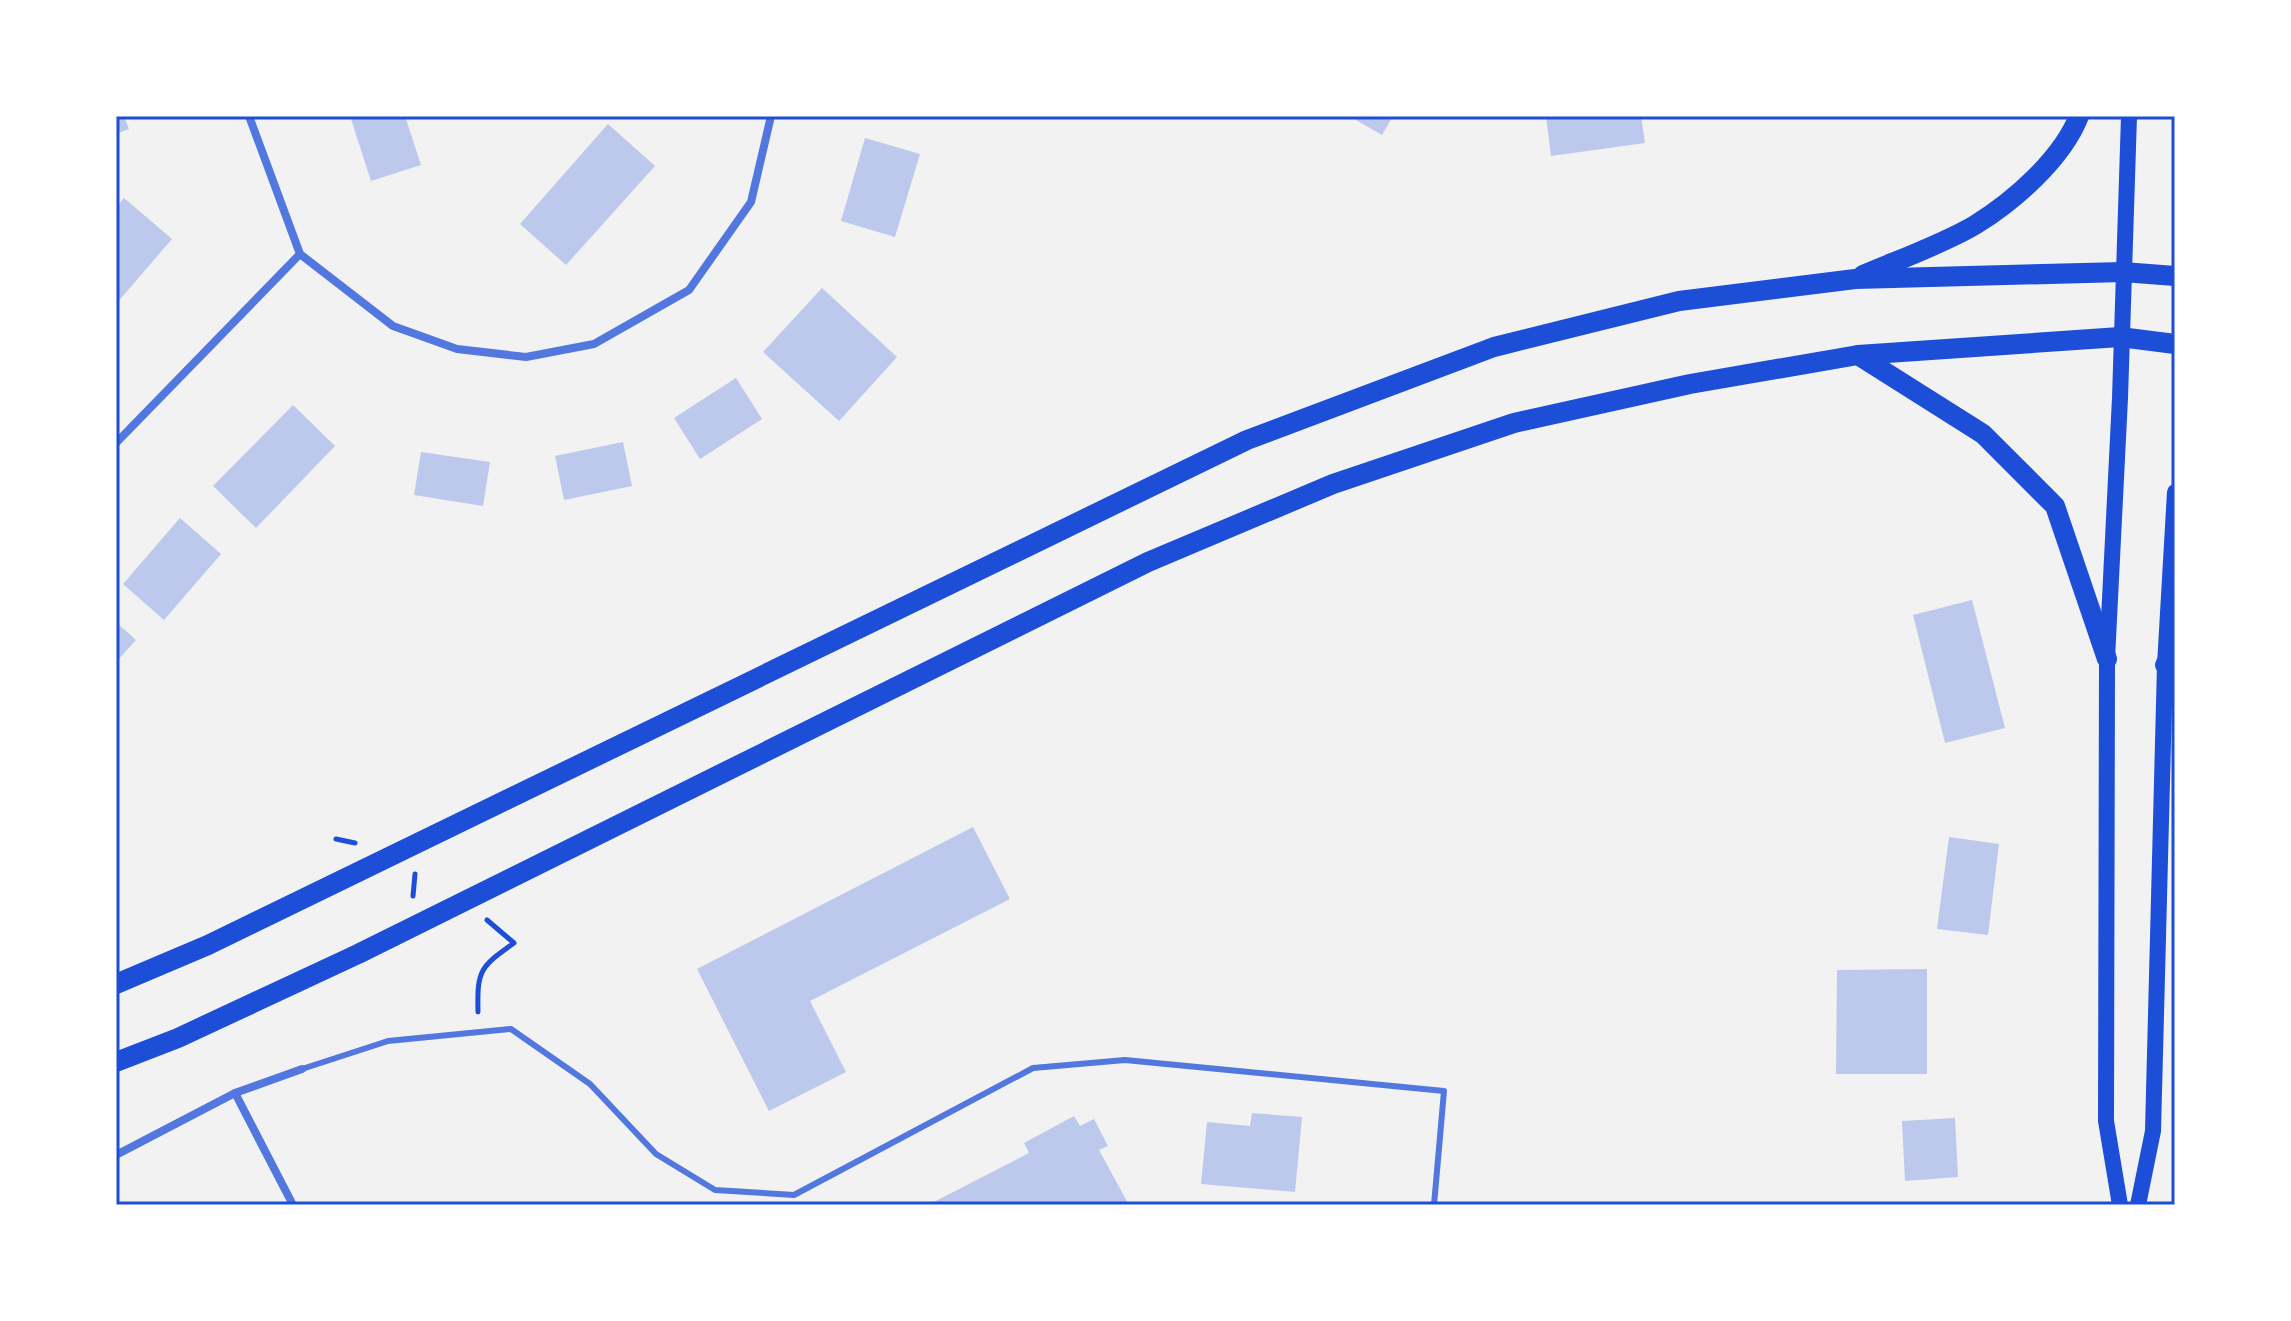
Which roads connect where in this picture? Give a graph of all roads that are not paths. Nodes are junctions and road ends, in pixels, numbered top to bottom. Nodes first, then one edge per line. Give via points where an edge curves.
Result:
1 (249, 116) edge
2 (771, 116) edge
3 (2079, 116) edge
4 (2129, 116) edge
5 (300, 254) junction
6 (2123, 272) junction
7 (2175, 276) edge
8 (1855, 279) junction
9 (2120, 337) junction
10 (2175, 344) edge
11 (1858, 355) junction
12 (116, 443) edge
13 (2175, 492) edge
14 (2170, 656) edge
15 (2107, 659) junction
16 (116, 984) edge
17 (116, 1062) edge
18 (302, 1069) joint
19 (235, 1093) junction
20 (116, 1155) edge
21 (293, 1205) edge
22 (1434, 1205) edge
23 (2120, 1205) edge
24 (2138, 1205) edge

1 - 5 street
2 - 5 street via 751,202 689,290 594,344 526,357 457,349 393,326
3 - 8 main road via 2035,179 1974,225
4 - 6 main road
5 - 12 street
6 - 7 main road
6 - 8 main road
6 - 9 main road
8 - 16 main road via 1679,301 1494,347 1247,440 208,945
9 - 10 main road
9 - 11 main road
9 - 15 main road
11 - 15 main road via 1983,434 2055,506
11 - 17 main road via 1690,384 1514,423 1333,484 1148,562 358,954
13 - 14 main road
14 - 24 main road via 2153,1131
15 - 23 main road via 2106,1121
18 - 19 street
18 - 22 lane via 388,1041 511,1029 590,1084 656,1154 715,1190 794,1195 1033,1068 1125,1060 1444,1091
19 - 20 street
19 - 21 street

